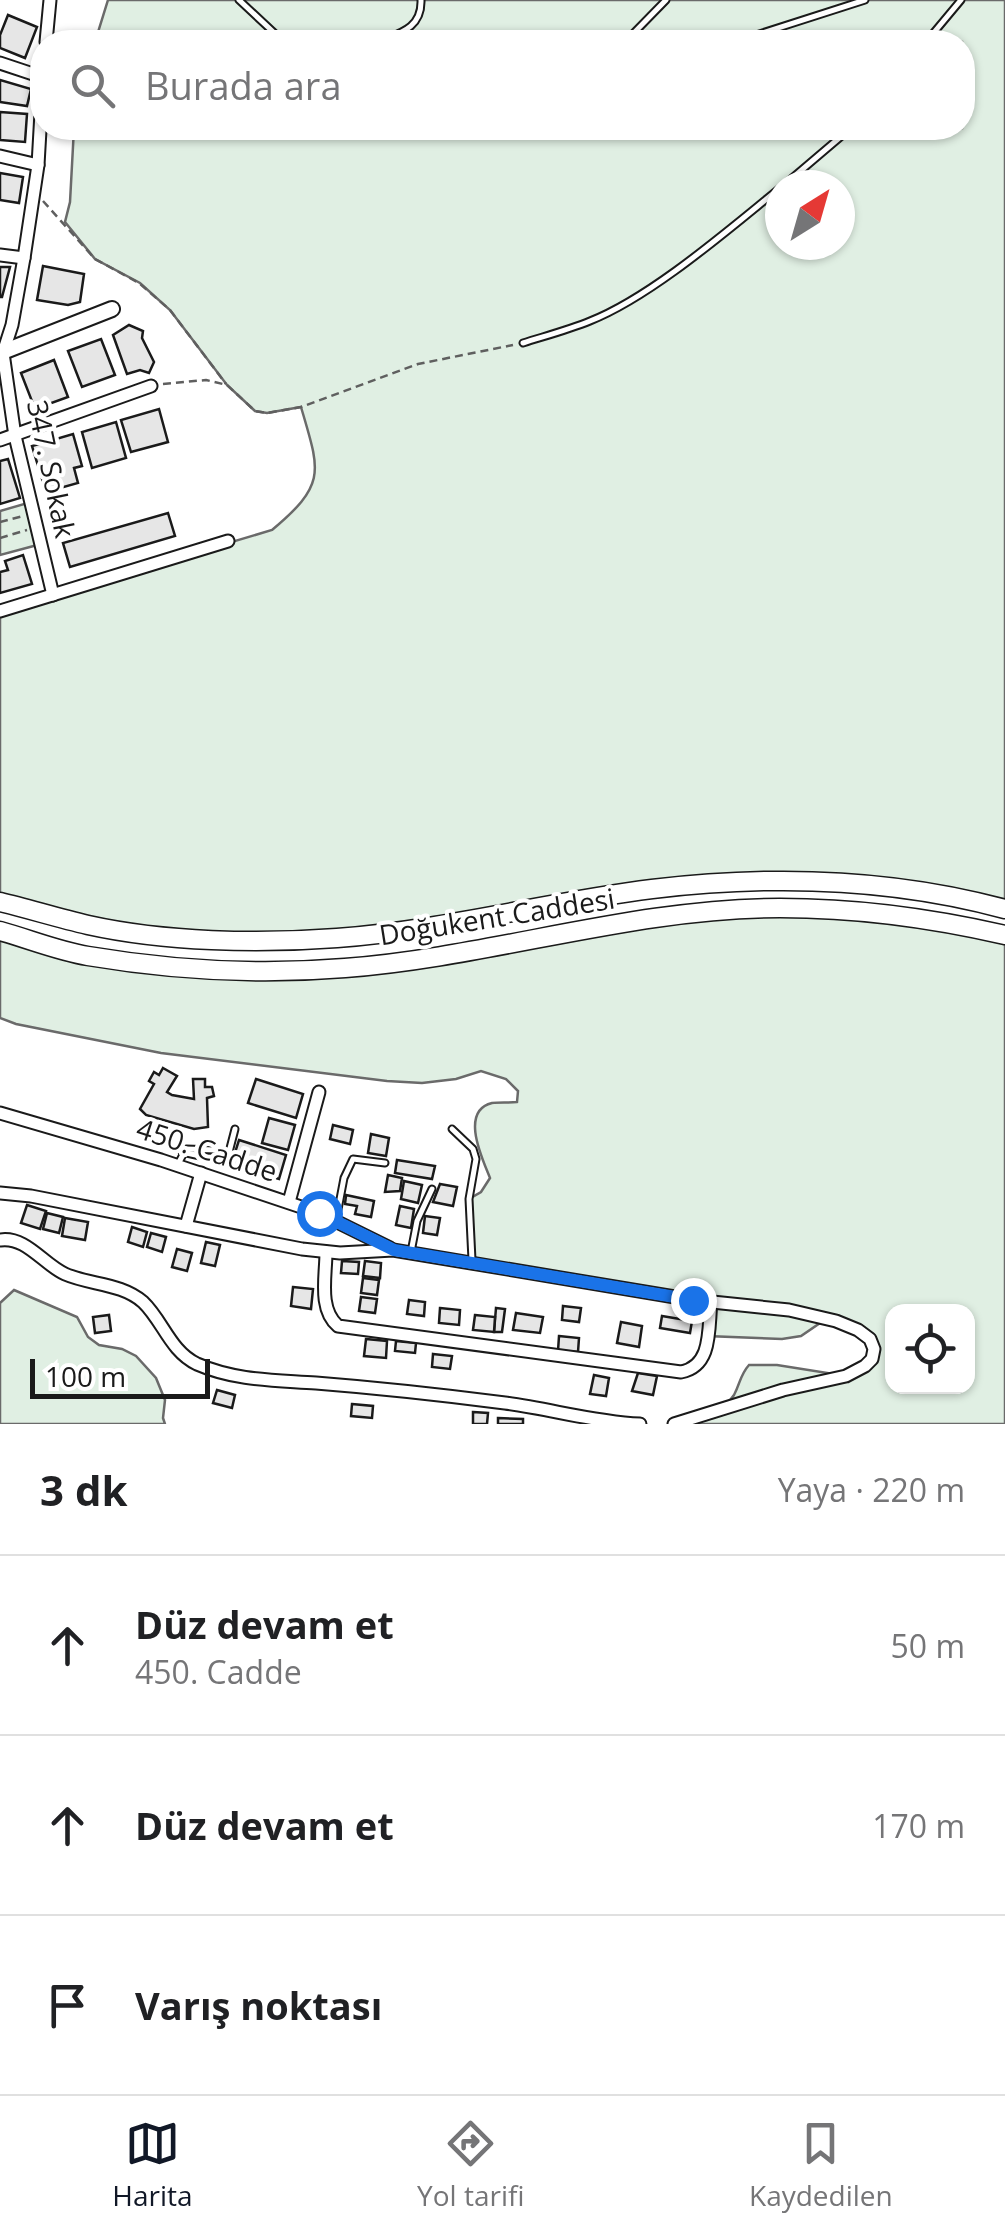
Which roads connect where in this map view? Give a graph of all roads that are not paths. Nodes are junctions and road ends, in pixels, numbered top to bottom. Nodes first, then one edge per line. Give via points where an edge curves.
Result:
1 (50, 0) edge
2 (239, 0) edge
3 (421, 0) edge
4 (666, 0) edge
5 (865, 0) edge
6 (961, 0) edge
7 (47, 30) edge
8 (271, 30) edge
9 (403, 30) edge
10 (637, 30) edge
11 (771, 30) edge
12 (936, 30) edge
13 (0, 63) edge
14 (30, 73) edge
15 (39, 140) edge
16 (837, 140) edge
17 (0, 156) edge
18 (38, 165) junction
19 (802, 170) edge
20 (765, 200) edge
21 (0, 255) edge
22 (24, 258) junction
23 (112, 309) dead end
24 (523, 342) road end
25 (1, 353) edge
26 (152, 386) road end
27 (15, 436) junction
28 (0, 440) edge
29 (228, 540) dead end
30 (53, 595) junction
31 (0, 611) edge
32 (0, 902) edge
33 (1005, 909) edge
34 (0, 931) edge
35 (1005, 935) edge
36 (319, 1092) dead end
37 (0, 1112) edge
38 (235, 1128) dead end
39 (452, 1129) dead end
40 (216, 1150) dead end
41 (182, 1152) junction
42 (385, 1163) dead end
43 (177, 1165) junction
44 (201, 1173) junction
45 (432, 1189) dead end
46 (0, 1194) edge
47 (288, 1202) junction
48 (336, 1221) junction
49 (186, 1226) junction
50 (0, 1240) edge
51 (394, 1250) junction
52 (326, 1252) junction
53 (411, 1253) junction
54 (472, 1263) junction
55 (711, 1302) junction
56 (640, 1424) edge
57 (674, 1424) edge

1 - 7 street
2 - 8 lane
3 - 9 lane via 416,24
4 - 10 lane
5 - 11 lane
6 - 12 lane
13 - 14 street
15 - 18 street
16 - 19 lane
17 - 18 street
18 - 22 street
20 - 24 lane via 620,305
21 - 22 street
22 - 25 street
23 - 25 street
25 - 27 street, 347. Sokak
26 - 27 street
27 - 28 street
27 - 30 street, 347. Sokak
29 - 30 street
30 - 31 street
32 - 33 main road, Doğukent Caddesi via 92,926 276,941 357,936 653,889 771,882 868,884
34 - 35 main road, Doğukent Caddesi via 85,956 278,970 412,960 661,918 777,908 866,911
36 - 47 street
37 - 43 street, 450. Cadde
38 - 41 lane via 222,1162
39 - 54 lane via 476,1159
40 - 41 lane
41 - 43 lane
42 - 48 lane via 352,1159
43 - 44 street, 450. Cadde
44 - 47 street, 450. Cadde
44 - 49 street
45 - 53 lane
46 - 49 street
47 - 48 street, 450. Cadde
48 - 51 street, 450. Cadde
49 - 52 street
50 - 56 street via 17,1241 68,1276 126,1291 174,1346 217,1372
51 - 52 street
51 - 53 street
52 - 55 street via 326,1308 338,1326 681,1372 702,1362
53 - 54 street
54 - 55 street
55 - 57 street via 836,1321 870,1339 872,1359 846,1376

